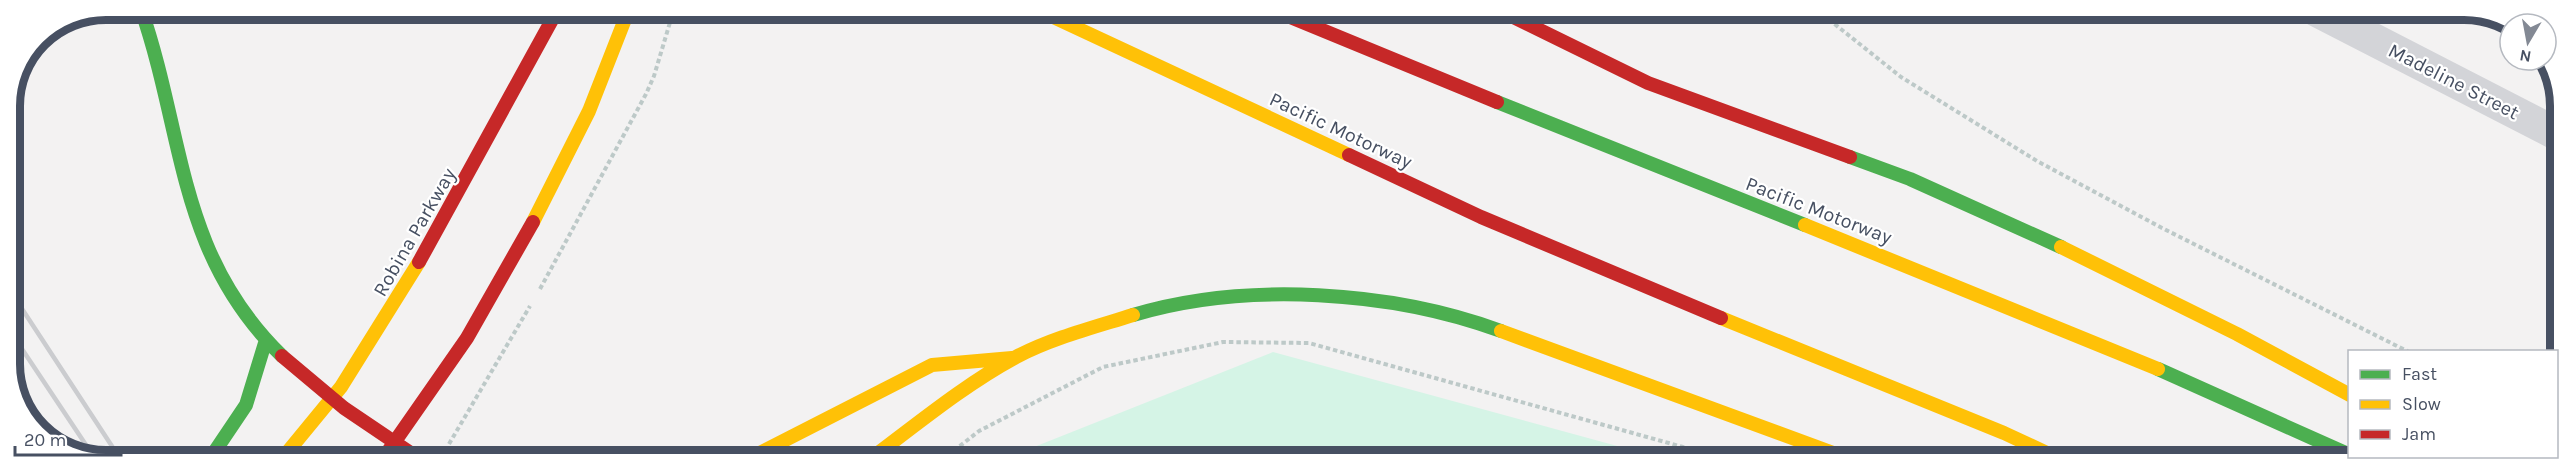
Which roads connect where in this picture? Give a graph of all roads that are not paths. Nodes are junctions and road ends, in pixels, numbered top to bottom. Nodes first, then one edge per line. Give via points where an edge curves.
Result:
1 (144, 20) edge
2 (552, 20) edge
3 (625, 20) edge
4 (1060, 20) edge
5 (1297, 20) edge
6 (1521, 20) edge
7 (2335, 20) edge
8 (2550, 130) edge
9 (266, 343) junction
10 (1017, 357) junction
11 (2348, 394) edge
12 (333, 400) junction
13 (395, 444) junction
14 (217, 450) edge
15 (289, 450) edge
16 (390, 450) edge
17 (405, 450) edge
18 (766, 450) edge
19 (882, 450) edge
20 (1825, 450) edge
21 (2040, 450) edge
22 (2338, 450) edge

1 - 9 main road via 203,239 242,314
2 - 12 main road, Robina Parkway via 457,197 364,356
3 - 13 main road via 587,119 519,248 434,391
4 - 21 main road, Pacific Motorway via 1481,217
5 - 22 main road, Pacific Motorway via 1499,105 1894,260 2179,378
6 - 11 main road via 1648,83 1910,179 2024,230 2237,334
7 - 8 street, Madeline Street
9 - 12 main road
9 - 14 main road via 248,405
10 - 18 main road via 932,366
10 - 19 main road
10 - 20 main road via 1090,328 1159,307 1227,297 1283,293 1404,304 1477,322
12 - 13 main road
12 - 15 main road, Robina Parkway
13 - 16 main road
13 - 17 main road

